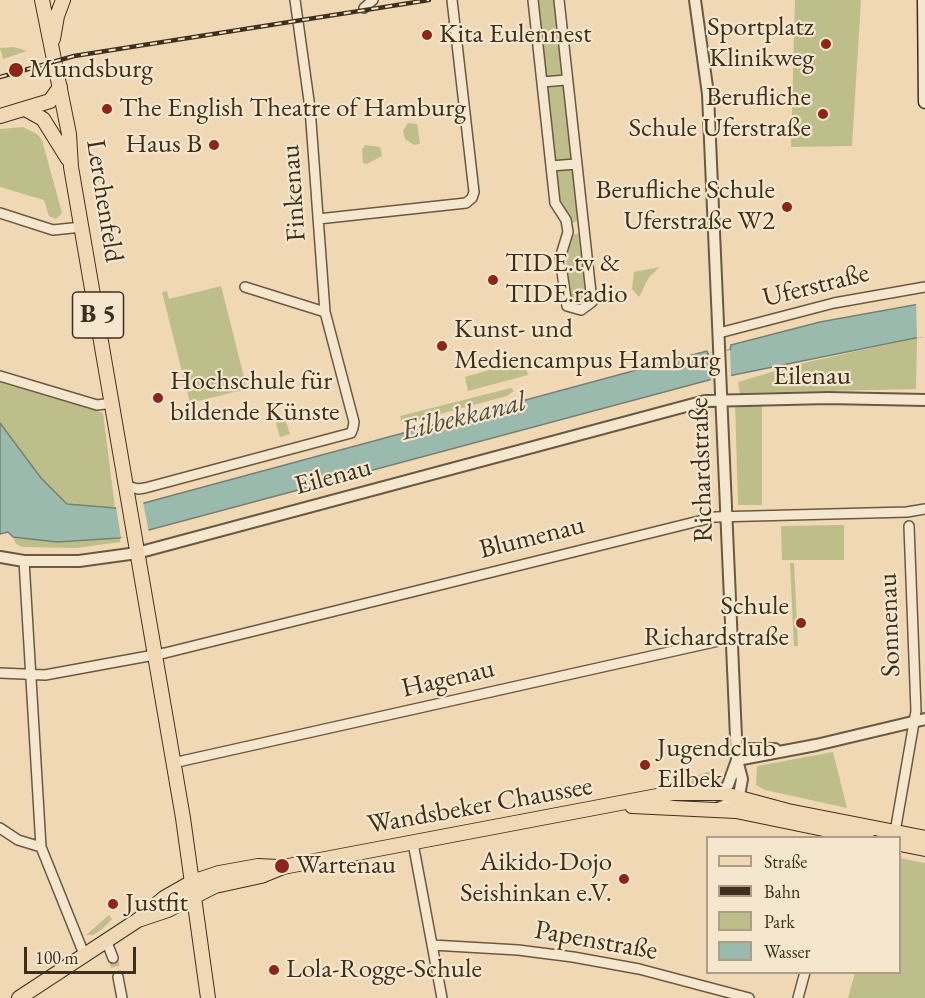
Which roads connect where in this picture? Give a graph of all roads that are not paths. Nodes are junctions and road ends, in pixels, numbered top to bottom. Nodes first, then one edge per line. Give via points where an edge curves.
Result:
1 (42, 0) edge
2 (63, 0) edge
3 (295, 0) edge
4 (373, 0) edge
5 (452, 0) edge
6 (533, 0) edge
7 (559, 0) edge
8 (695, 0) edge
9 (924, 0) edge
10 (364, 8) dead end
11 (53, 44) junction
12 (566, 80) junction
13 (542, 82) junction
14 (60, 87) junction
15 (925, 102) edge
16 (25, 109) junction
17 (0, 116) edge
18 (576, 164) junction
19 (71, 166) junction
20 (551, 166) junction
21 (0, 213) edge
22 (318, 219) junction
23 (82, 227) junction
24 (584, 231) junction
25 (568, 232) junction
26 (245, 287) dead end
27 (925, 287) edge
28 (326, 312) junction
29 (719, 333) junction
30 (0, 376) edge
31 (721, 399) junction
32 (925, 400) edge
33 (113, 403) junction
34 (127, 486) junction
35 (925, 509) edge
36 (726, 516) junction
37 (909, 526) dead end
38 (138, 553) junction
39 (0, 557) edge
40 (24, 561) junction
41 (732, 638) junction
42 (155, 654) junction
43 (0, 673) edge
44 (29, 674) junction
45 (920, 720) edge
46 (737, 754) junction
47 (173, 763) junction
48 (721, 793) junction
49 (740, 797) junction
50 (615, 806) junction
51 (714, 808) junction
52 (0, 828) edge
53 (844, 835) edge
54 (889, 836) edge
55 (897, 836) edge
56 (901, 838) edge
57 (925, 838) edge
58 (901, 840) edge
59 (414, 843) junction
60 (41, 847) junction
61 (925, 849) edge
62 (193, 889) junction
63 (106, 940) junction
64 (432, 945) junction
65 (84, 954) junction
66 (113, 958) tunnel mouth
67 (804, 974) edge
68 (118, 977) tunnel mouth
69 (19, 998) edge
70 (122, 998) edge
71 (208, 998) edge
72 (442, 998) edge
73 (749, 998) edge
74 (798, 998) edge

1 - 11 main road, Lerchenfeld / B 5
2 - 11 main road
3 - 22 street, Finkenau via 310,108
4 - 10 street
5 - 22 street via 472,198 466,203
6 - 13 street
7 - 12 street
8 - 29 street, Richardstraße via 708,94
9 - 15 main road
11 - 14 main road, Lerchenfeld / B 5
12 - 13 street
12 - 18 street
13 - 20 street
14 - 16 main road via 50,101
14 - 19 main road, Lerchenfeld / B 5
16 - 17 main road
16 - 19 main road, B 5 via 43,119
18 - 20 street
18 - 24 street
19 - 23 main road, Lerchenfeld / B 5
20 - 25 street via 555,203 566,220
21 - 23 street via 53,230
22 - 28 street, Finkenau
23 - 33 main road, Lerchenfeld / B 5
24 - 25 street
24 - 25 street via 592,302 581,310 567,306 560,258
26 - 28 street
27 - 29 street, Uferstraße via 834,303
28 - 34 street, Finkenau via 354,422 351,433 145,488
29 - 31 street, Richardstraße
30 - 33 street via 97,405
31 - 32 street, Eilenau
31 - 36 street, Richardstraße
31 - 38 street, Eilenau via 693,403
33 - 34 main road, Lerchenfeld / B 5
34 - 38 main road, Lerchenfeld / B 5
35 - 36 street, Blumenau
36 - 41 street, Richardstraße
36 - 42 street, Blumenau
37 - 45 street, Sonnenau
38 - 40 street, Eilenau via 78,561
38 - 42 main road, B 5
39 - 40 street, Eilenau
40 - 44 street
41 - 46 street, Richardstraße
41 - 47 street, Hagenau
42 - 44 street, Blumenau via 69,672
42 - 47 main road, B 5
43 - 44 street, Blumenau
44 - 60 street
45 - 46 street via 795,749
45 - 55 street, Sonnenau
46 - 48 street, Richardstraße via 728,785
46 - 49 street, Richardstraße via 742,779
47 - 62 main road, B 5
48 - 49 main road, Wandsbeker Chaussee
48 - 50 main road, Wandsbeker Chaussee via 654,795
49 - 51 street via 734,803
49 - 54 main road, Wandsbeker Chaussee
50 - 51 main road, Wandsbeker Chaussee
50 - 59 main road, Wandsbeker Chaussee
51 - 53 main road, Wandsbeker Chaussee
52 - 60 street via 18,840
56 - 57 main road, Wandsbeker Chaussee
58 - 61 main road, Wandsbeker Chaussee
59 - 62 main road, Wandsbeker Chaussee via 283,867 258,866 219,873
59 - 64 street
60 - 65 street
62 - 63 main road, Wandsbeker Chaussee via 164,897
62 - 71 main road, B 5
63 - 65 main road, Wandsbeker Chaussee
63 - 66 street
64 - 72 street
64 - 73 street, Papenstraße via 573,957 639,969
65 - 69 main road, Wandsbeker Chaussee
67 - 74 street
68 - 70 street

